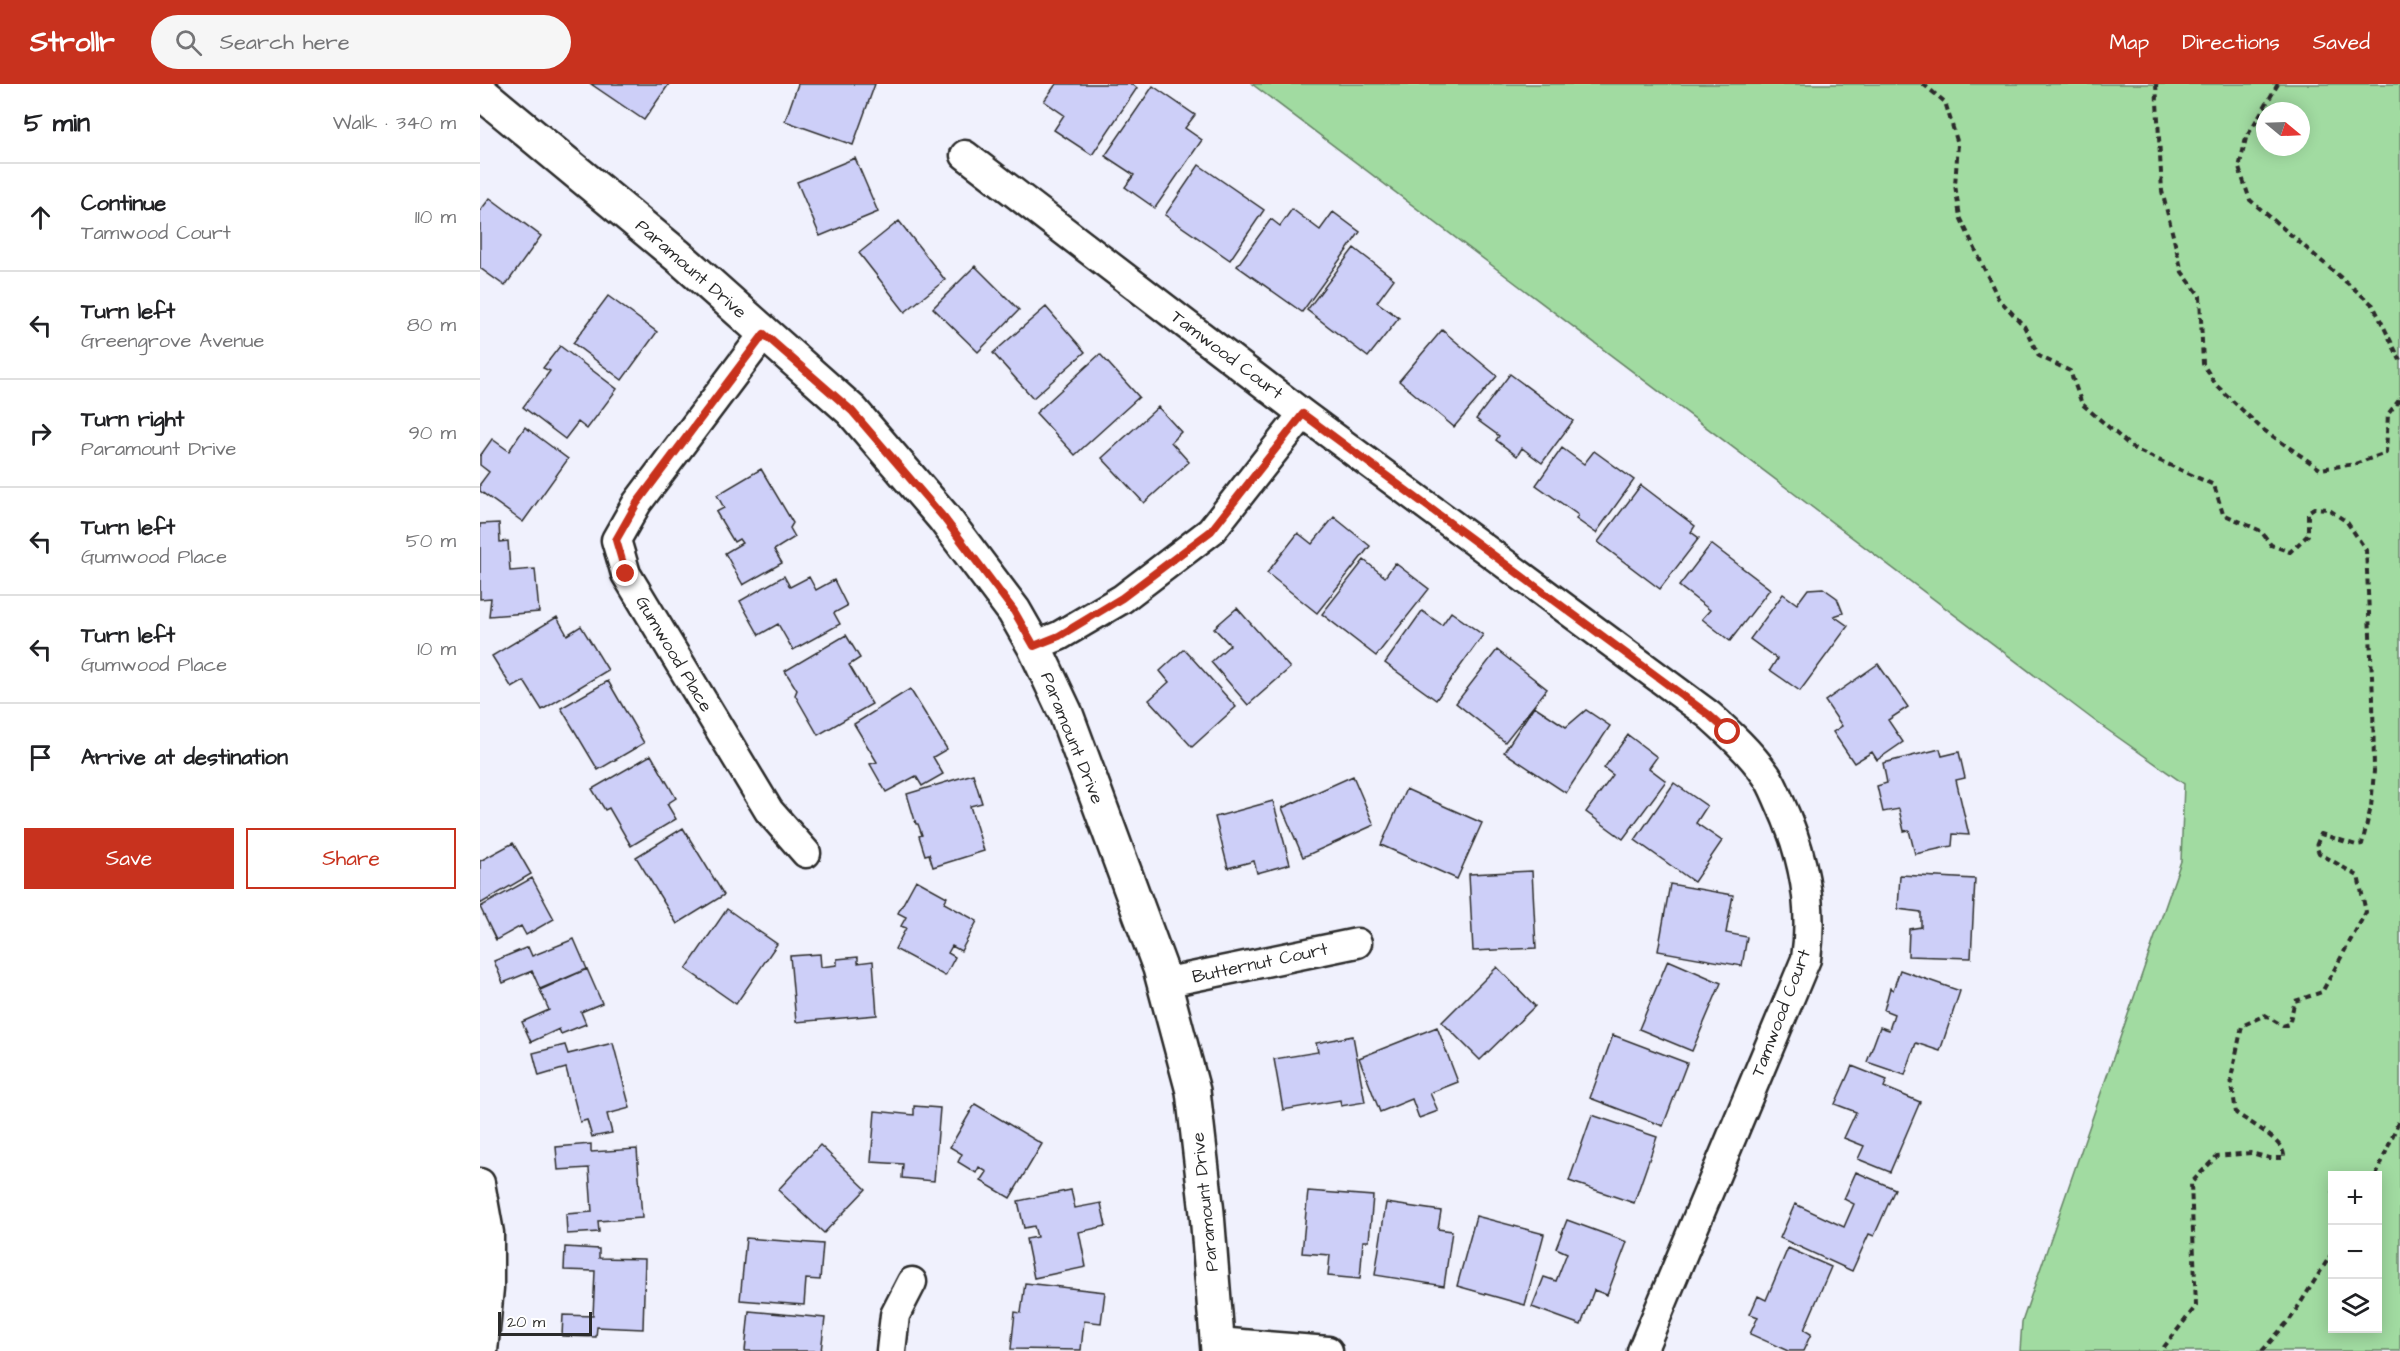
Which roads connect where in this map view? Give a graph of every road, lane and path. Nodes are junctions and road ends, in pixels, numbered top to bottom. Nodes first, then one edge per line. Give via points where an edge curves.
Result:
1 (1923, 84) edge
2 (2157, 84) edge
3 (2278, 84) edge
4 (480, 92) edge
5 (965, 155) dead end
6 (764, 334) junction
7 (2400, 360) edge
8 (2400, 399) edge
9 (1303, 414) junction
10 (1034, 646) junction
11 (806, 853) dead end
12 (1357, 943) dead end
13 (1163, 983) junction
14 (2400, 1118) edge
15 (2378, 1171) edge
16 (480, 1183) edge
17 (2328, 1259) edge
18 (912, 1282) dead end
19 (1218, 1346) edge
20 (483, 1351) edge
21 (891, 1351) edge
22 (1328, 1351) edge
23 (1642, 1351) edge
24 (2161, 1351) edge
25 (2262, 1351) edge

1 - 24 path via 1945,102 1958,144 1955,185 1960,217 1998,298 2024,326 2039,356 2070,371 2082,404 2134,449 2214,485 2223,514 2261,531 2271,545 2290,552 2308,535 2308,512 2314,508 2328,509 2348,522 2366,550 2373,698 2371,807 2362,844 2321,834 2316,846 2319,854 2358,876 2366,912 2322,992 2295,1001 2289,1024 2283,1026 2265,1015 2242,1026 2231,1078 2236,1113 2280,1144 2284,1158 2251,1153 2217,1156 2192,1183 2196,1306
2 - 8 path via 2162,191 2182,272 2200,296 2203,364 2216,385 2261,428 2320,469 2355,464 2386,453 2388,414
3 - 7 path via 2246,138 2239,168 2250,200 2373,305
4 - 6 street, Paramount Drive via 678,256
5 - 9 street, Tamwood Court
6 - 10 street, Paramount Drive via 852,411 944,518 1014,611
6 - 11 street, Gumwood Place via 637,503 616,540 626,574 769,811
9 - 10 street via 1211,531 1122,598 1059,636
9 - 23 street, Tamwood Court via 1709,715 1767,776 1790,824 1800,852 1810,906 1806,959
10 - 13 street, Paramount Drive via 1066,714
12 - 13 street, Butternut Court
13 - 19 street, Paramount Drive via 1193,1091
14 - 15 path
16 - 20 street via 489,1233
17 - 25 path via 2291,1318
18 - 21 street via 895,1315
19 - 22 street

